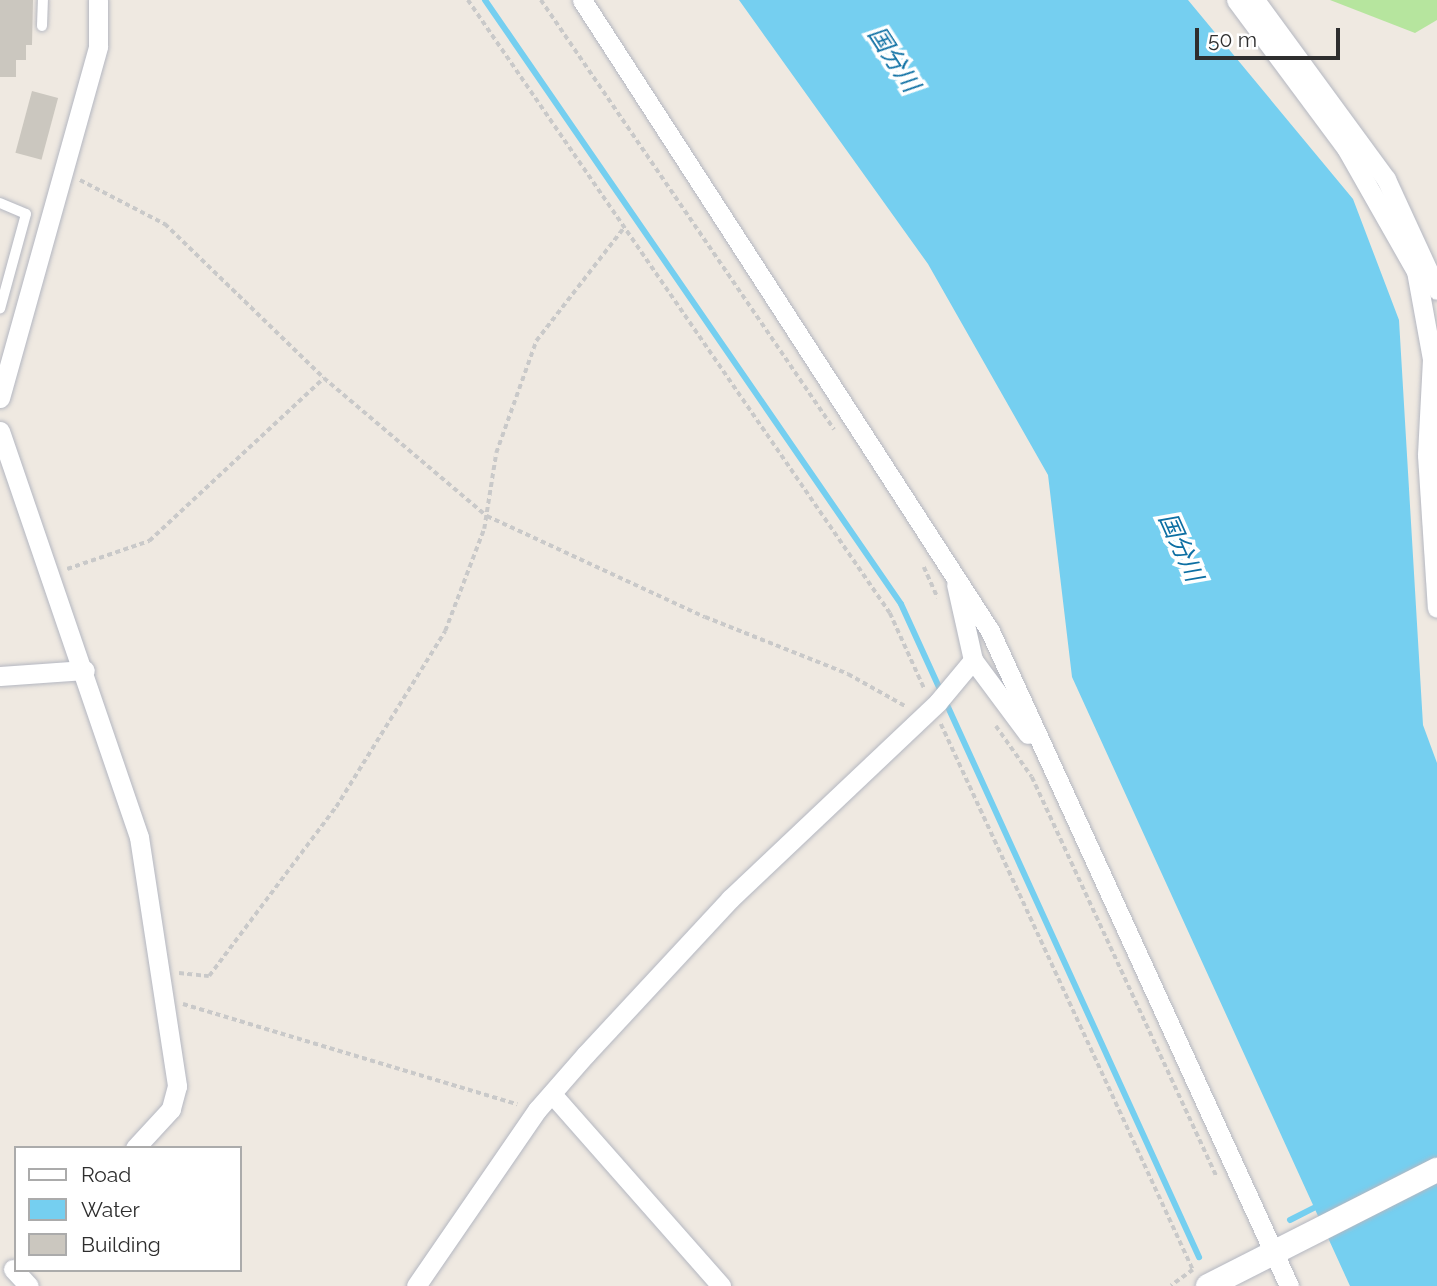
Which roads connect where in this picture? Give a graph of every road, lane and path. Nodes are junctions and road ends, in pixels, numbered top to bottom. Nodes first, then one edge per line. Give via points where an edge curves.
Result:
1 (43, 0) edge
2 (98, 0) edge
3 (468, 0) edge
4 (541, 0) edge
5 (582, 0) edge
6 (1236, 0) edge
7 (1255, 0) edge
8 (42, 26) dead end
9 (63, 171) junction
10 (0, 203) edge
11 (623, 229) junction
12 (1431, 254) edge
13 (1437, 290) edge
14 (0, 309) edge
15 (324, 377) junction
16 (0, 398) edge
17 (0, 431) edge
18 (837, 434) dead end
19 (487, 516) junction
20 (921, 560) dead end
21 (952, 566) junction
22 (49, 575) junction
23 (942, 608) dead end
24 (1437, 608) edge
25 (967, 666) junction
26 (85, 670) junction
27 (0, 677) edge
28 (930, 708) junction
29 (993, 719) dead end
30 (1050, 764) junction
31 (160, 970) junction
32 (164, 999) junction
33 (552, 1094) junction
34 (537, 1110) junction
35 (137, 1146) edge
36 (1437, 1170) edge
37 (1226, 1187) dead end
38 (1280, 1247) junction
39 (10, 1272) edge
40 (1216, 1284) edge
41 (29, 1286) edge
42 (416, 1286) edge
43 (720, 1286) edge
44 (1171, 1286) edge
45 (1289, 1286) edge

1 - 8 lane
2 - 9 street via 98,46
3 - 11 path
4 - 18 path
5 - 21 street
6 - 24 street via 1346,148 1416,271 1433,371 1427,455
7 - 12 street via 1386,179
9 - 15 path via 165,225
9 - 16 street
10 - 14 lane via 26,214
11 - 19 path via 536,341 496,453
11 - 28 path via 890,613
12 - 13 street
15 - 19 path
15 - 22 path via 149,541
17 - 22 street
19 - 28 path via 705,617
19 - 31 path via 445,631 336,807 209,976
20 - 23 path
21 - 25 street
21 - 30 street via 990,631
22 - 26 street
25 - 28 street
25 - 30 street
26 - 27 street
26 - 31 street via 139,837
28 - 33 street via 730,899
28 - 44 path via 1193,1270
29 - 37 path via 1032,777 1208,1166
30 - 38 street
31 - 32 street
32 - 34 path
32 - 35 street via 177,1086 170,1109
33 - 34 street
33 - 43 street
34 - 42 street
36 - 38 street
38 - 40 street
38 - 45 street
39 - 41 street

